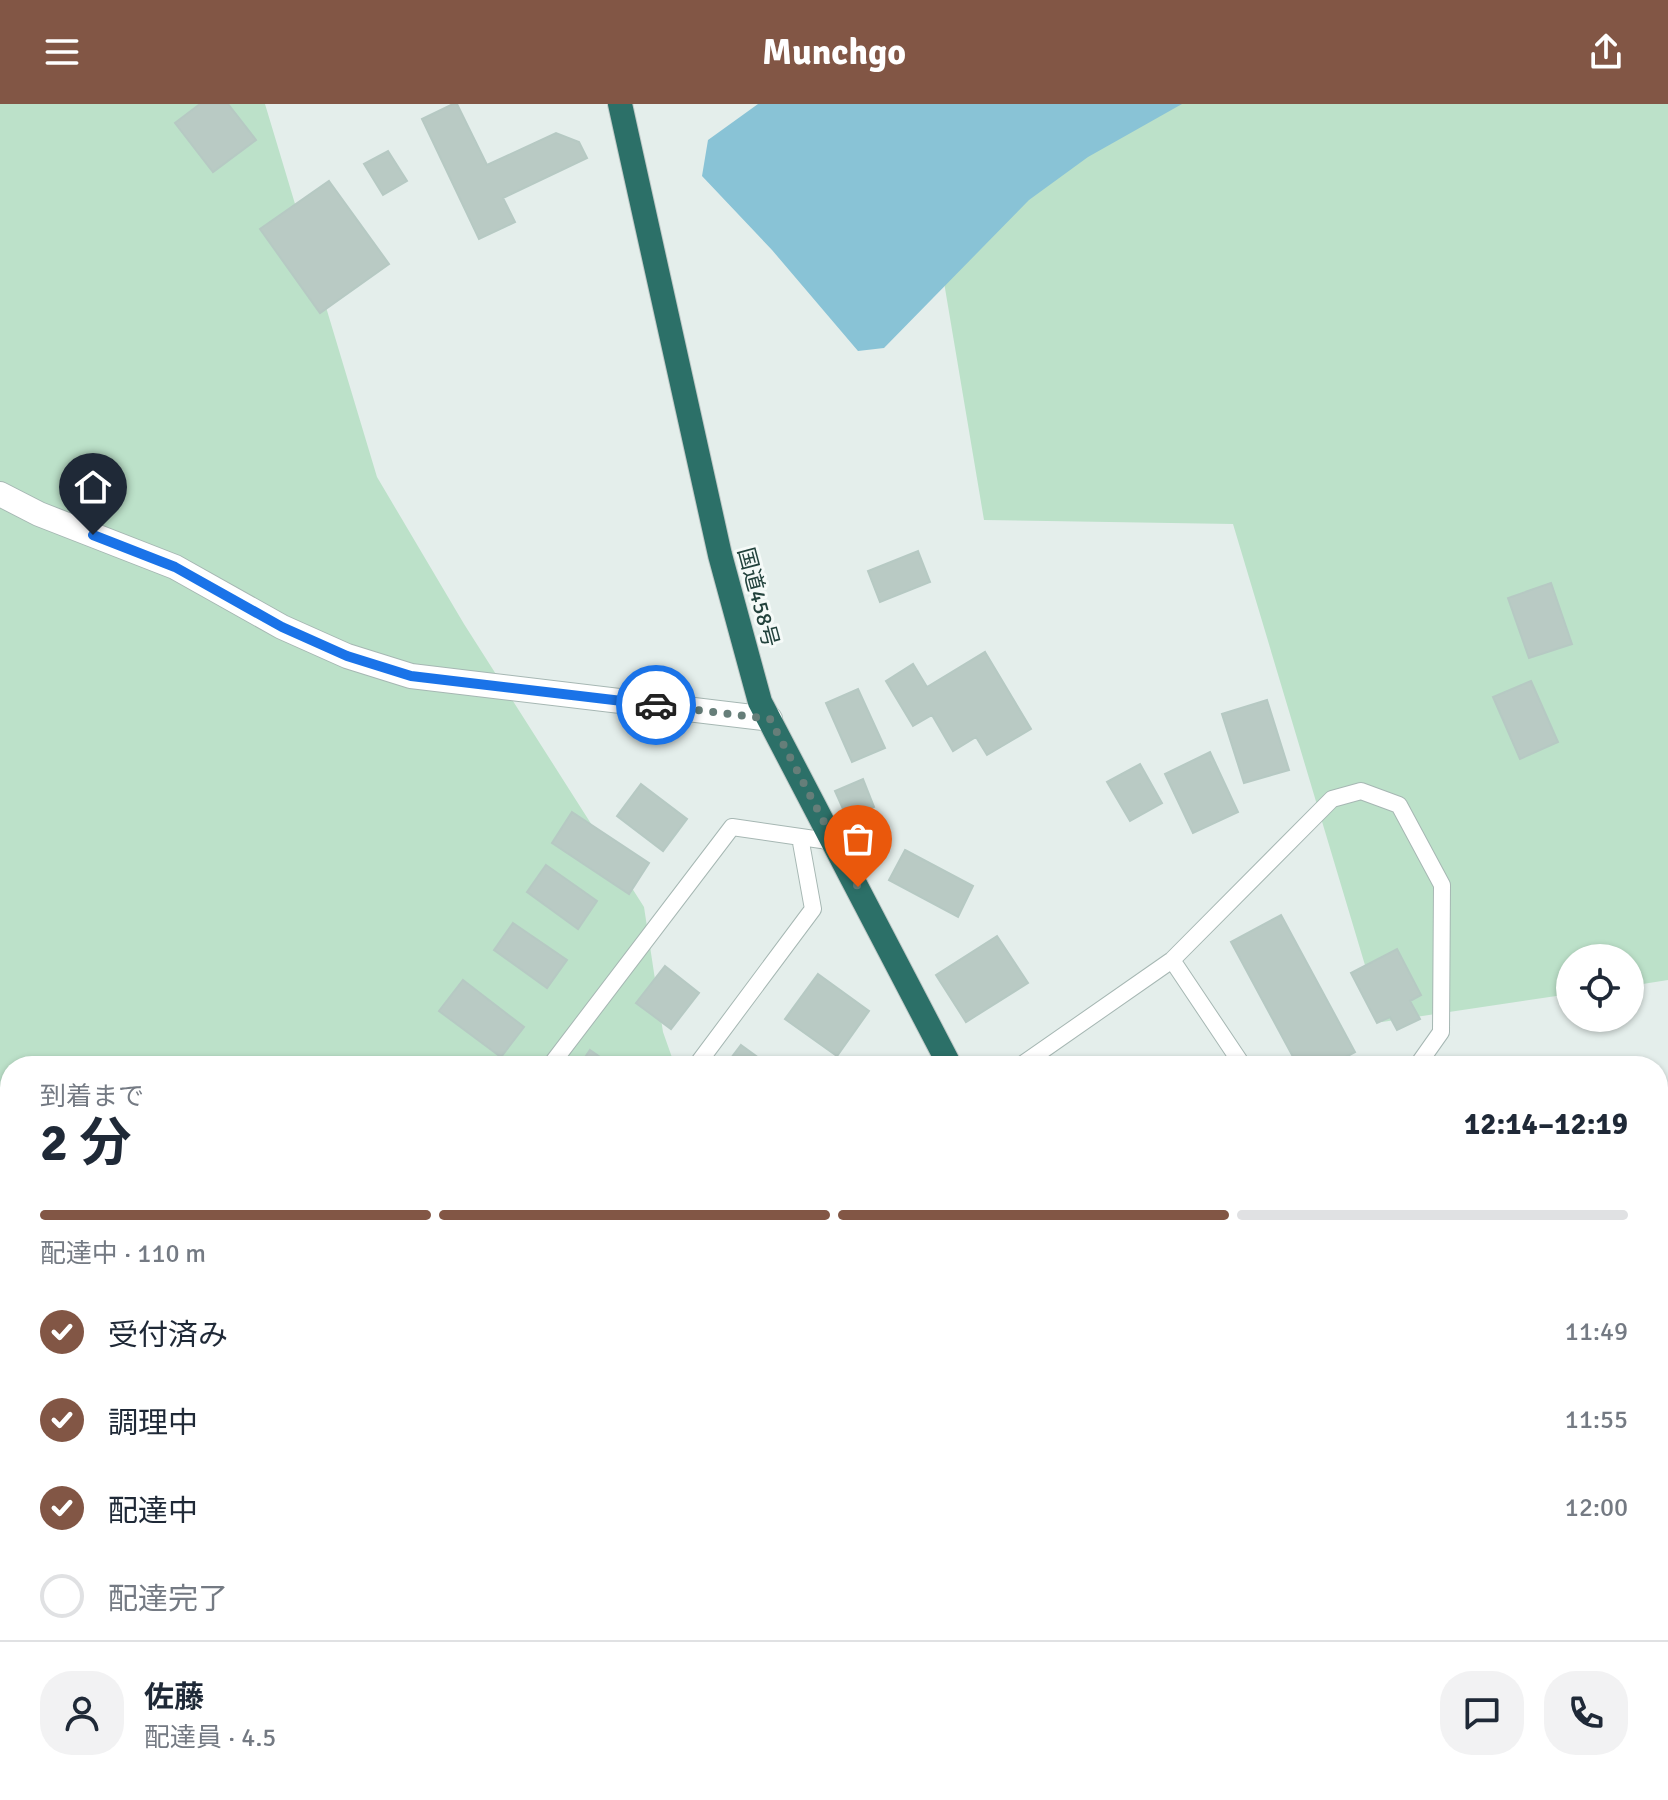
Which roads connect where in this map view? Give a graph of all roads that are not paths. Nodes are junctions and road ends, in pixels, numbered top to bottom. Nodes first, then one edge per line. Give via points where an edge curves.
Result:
1 (620, 104) edge
2 (0, 494) edge
3 (770, 719) junction
4 (800, 837) junction
5 (835, 842) junction
6 (1172, 960) junction
7 (558, 1056) edge
8 (703, 1056) edge
9 (945, 1056) edge
10 (1034, 1056) edge
11 (1236, 1056) edge
12 (1424, 1056) edge

1 - 3 highway, 国道458号 via 720,555 760,702
2 - 3 street via 175,567 282,627 347,656 411,676
3 - 5 highway, 国道458号
4 - 5 lane
4 - 7 lane via 732,827
4 - 8 lane via 813,909
5 - 9 highway, 国道458号
6 - 10 lane
6 - 11 lane
6 - 12 lane via 1332,799 1361,791 1399,805 1442,885 1441,1032

